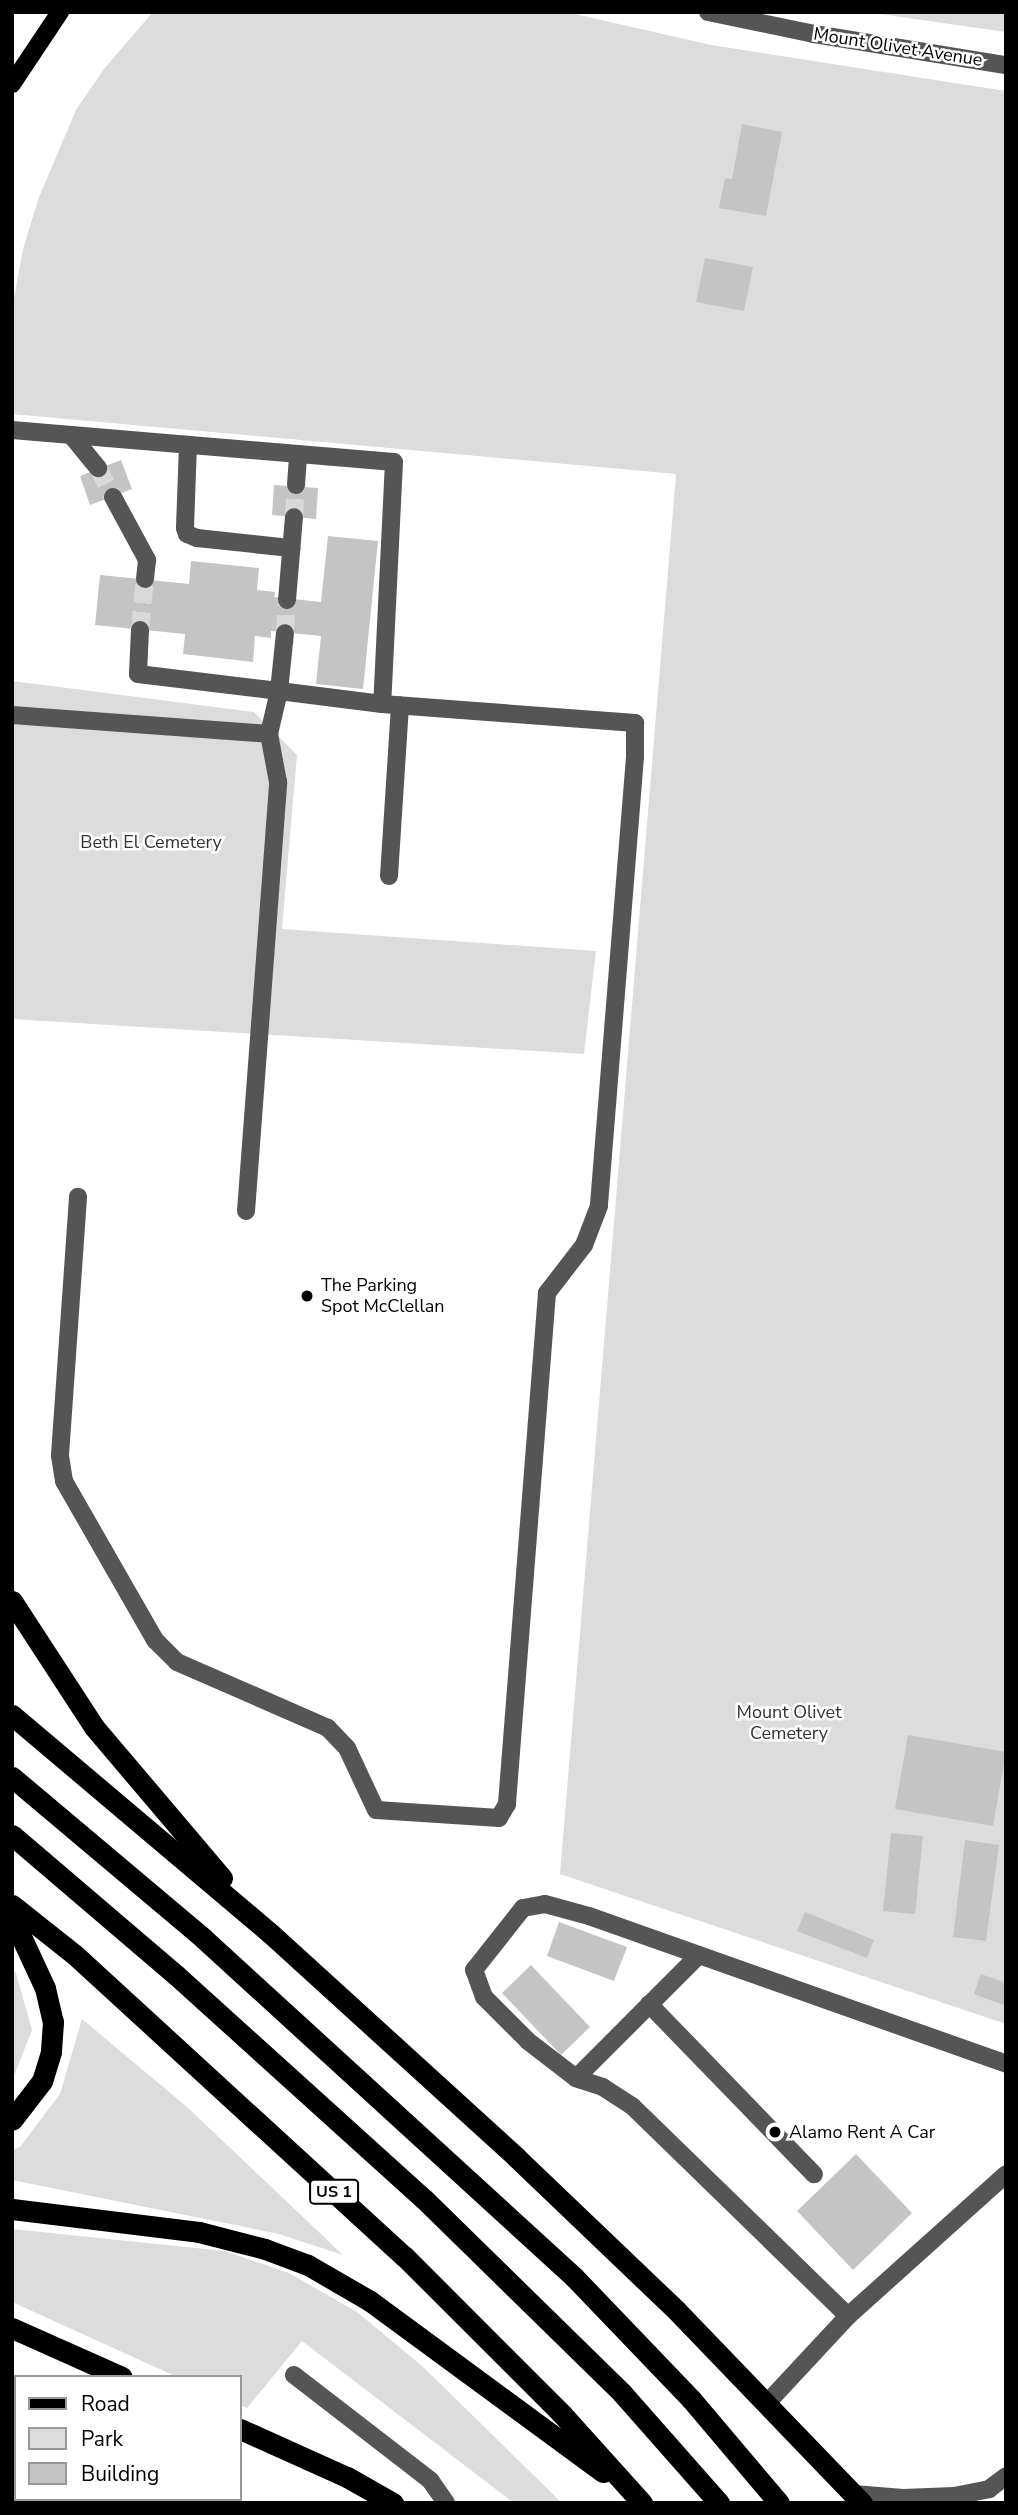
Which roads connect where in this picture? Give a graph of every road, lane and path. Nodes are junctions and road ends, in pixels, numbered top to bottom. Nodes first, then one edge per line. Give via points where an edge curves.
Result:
1 (60, 12) edge
2 (708, 12) edge
3 (1006, 65) edge
4 (13, 79) edge
5 (12, 430) edge
6 (71, 435) junction
7 (188, 444) junction
8 (298, 454) junction
9 (98, 468) tunnel mouth
10 (296, 485) tunnel mouth
11 (113, 496) tunnel mouth
12 (294, 517) tunnel mouth
13 (291, 548) junction
14 (145, 579) tunnel mouth
15 (288, 600) tunnel mouth
16 (141, 629) tunnel mouth
17 (285, 633) tunnel mouth
18 (279, 691) junction
19 (391, 705) junction
20 (12, 715) edge
21 (269, 734) junction
22 (389, 876) dead end
23 (78, 1197) dead end
24 (246, 1210) dead end
25 (12, 1601) edge
26 (12, 1716) edge
27 (12, 1777) edge
28 (12, 1835) edge
29 (12, 1905) edge
30 (12, 1917) edge
31 (270, 1933) junction
32 (699, 1955) junction
33 (649, 2004) junction
34 (1006, 2064) edge
35 (576, 2078) junction
36 (12, 2120) edge
37 (814, 2174) dead end
38 (1006, 2174) edge
39 (12, 2209) edge
40 (848, 2316) junction
41 (12, 2328) edge
42 (118, 2375) edge
43 (294, 2375) dead end
44 (767, 2403) junction
45 (242, 2430) edge
46 (1006, 2476) edge
47 (858, 2498) edge
48 (640, 2500) edge
49 (393, 2503) edge
50 (446, 2503) edge
51 (719, 2503) edge
52 (779, 2503) edge

1 - 4 main road
2 - 3 street, Mount Olivet Avenue
5 - 6 street
6 - 7 street
6 - 9 street
7 - 8 street
7 - 13 street via 187,534
8 - 10 street
8 - 19 street via 394,462
11 - 14 street via 147,560
12 - 13 street
13 - 15 street
16 - 18 street via 138,674
17 - 18 street
18 - 19 street
18 - 21 street
19 - 22 street
19 - 23 street via 635,723 599,1206 584,1245 548,1293 508,1804 499,1818 376,1810 346,1748 328,1728 177,1662 155,1640 64,1481 60,1455
20 - 21 street
21 - 24 street via 278,782
25 - 31 highway via 94,1727
26 - 31 highway
27 - 52 highway via 193,1929 574,2277 691,2399
28 - 51 highway via 176,1975 424,2199 593,2363
29 - 48 highway, US 1 via 75,1955 404,2256 562,2414
30 - 36 highway via 46,1988 53,2022 51,2052 42,2081
31 - 44 highway via 587,2224
32 - 33 street
32 - 34 street
32 - 35 street via 545,1904 523,1908 474,1969 484,1997 528,2041
33 - 35 street
33 - 37 street
35 - 40 street via 603,2087 632,2106
38 - 40 street
39 - 48 highway via 199,2232 255,2245 308,2265 370,2301
40 - 44 street
41 - 42 highway
43 - 50 street via 430,2480
44 - 47 highway
45 - 49 highway
46 - 47 street via 989,2489 954,2496

